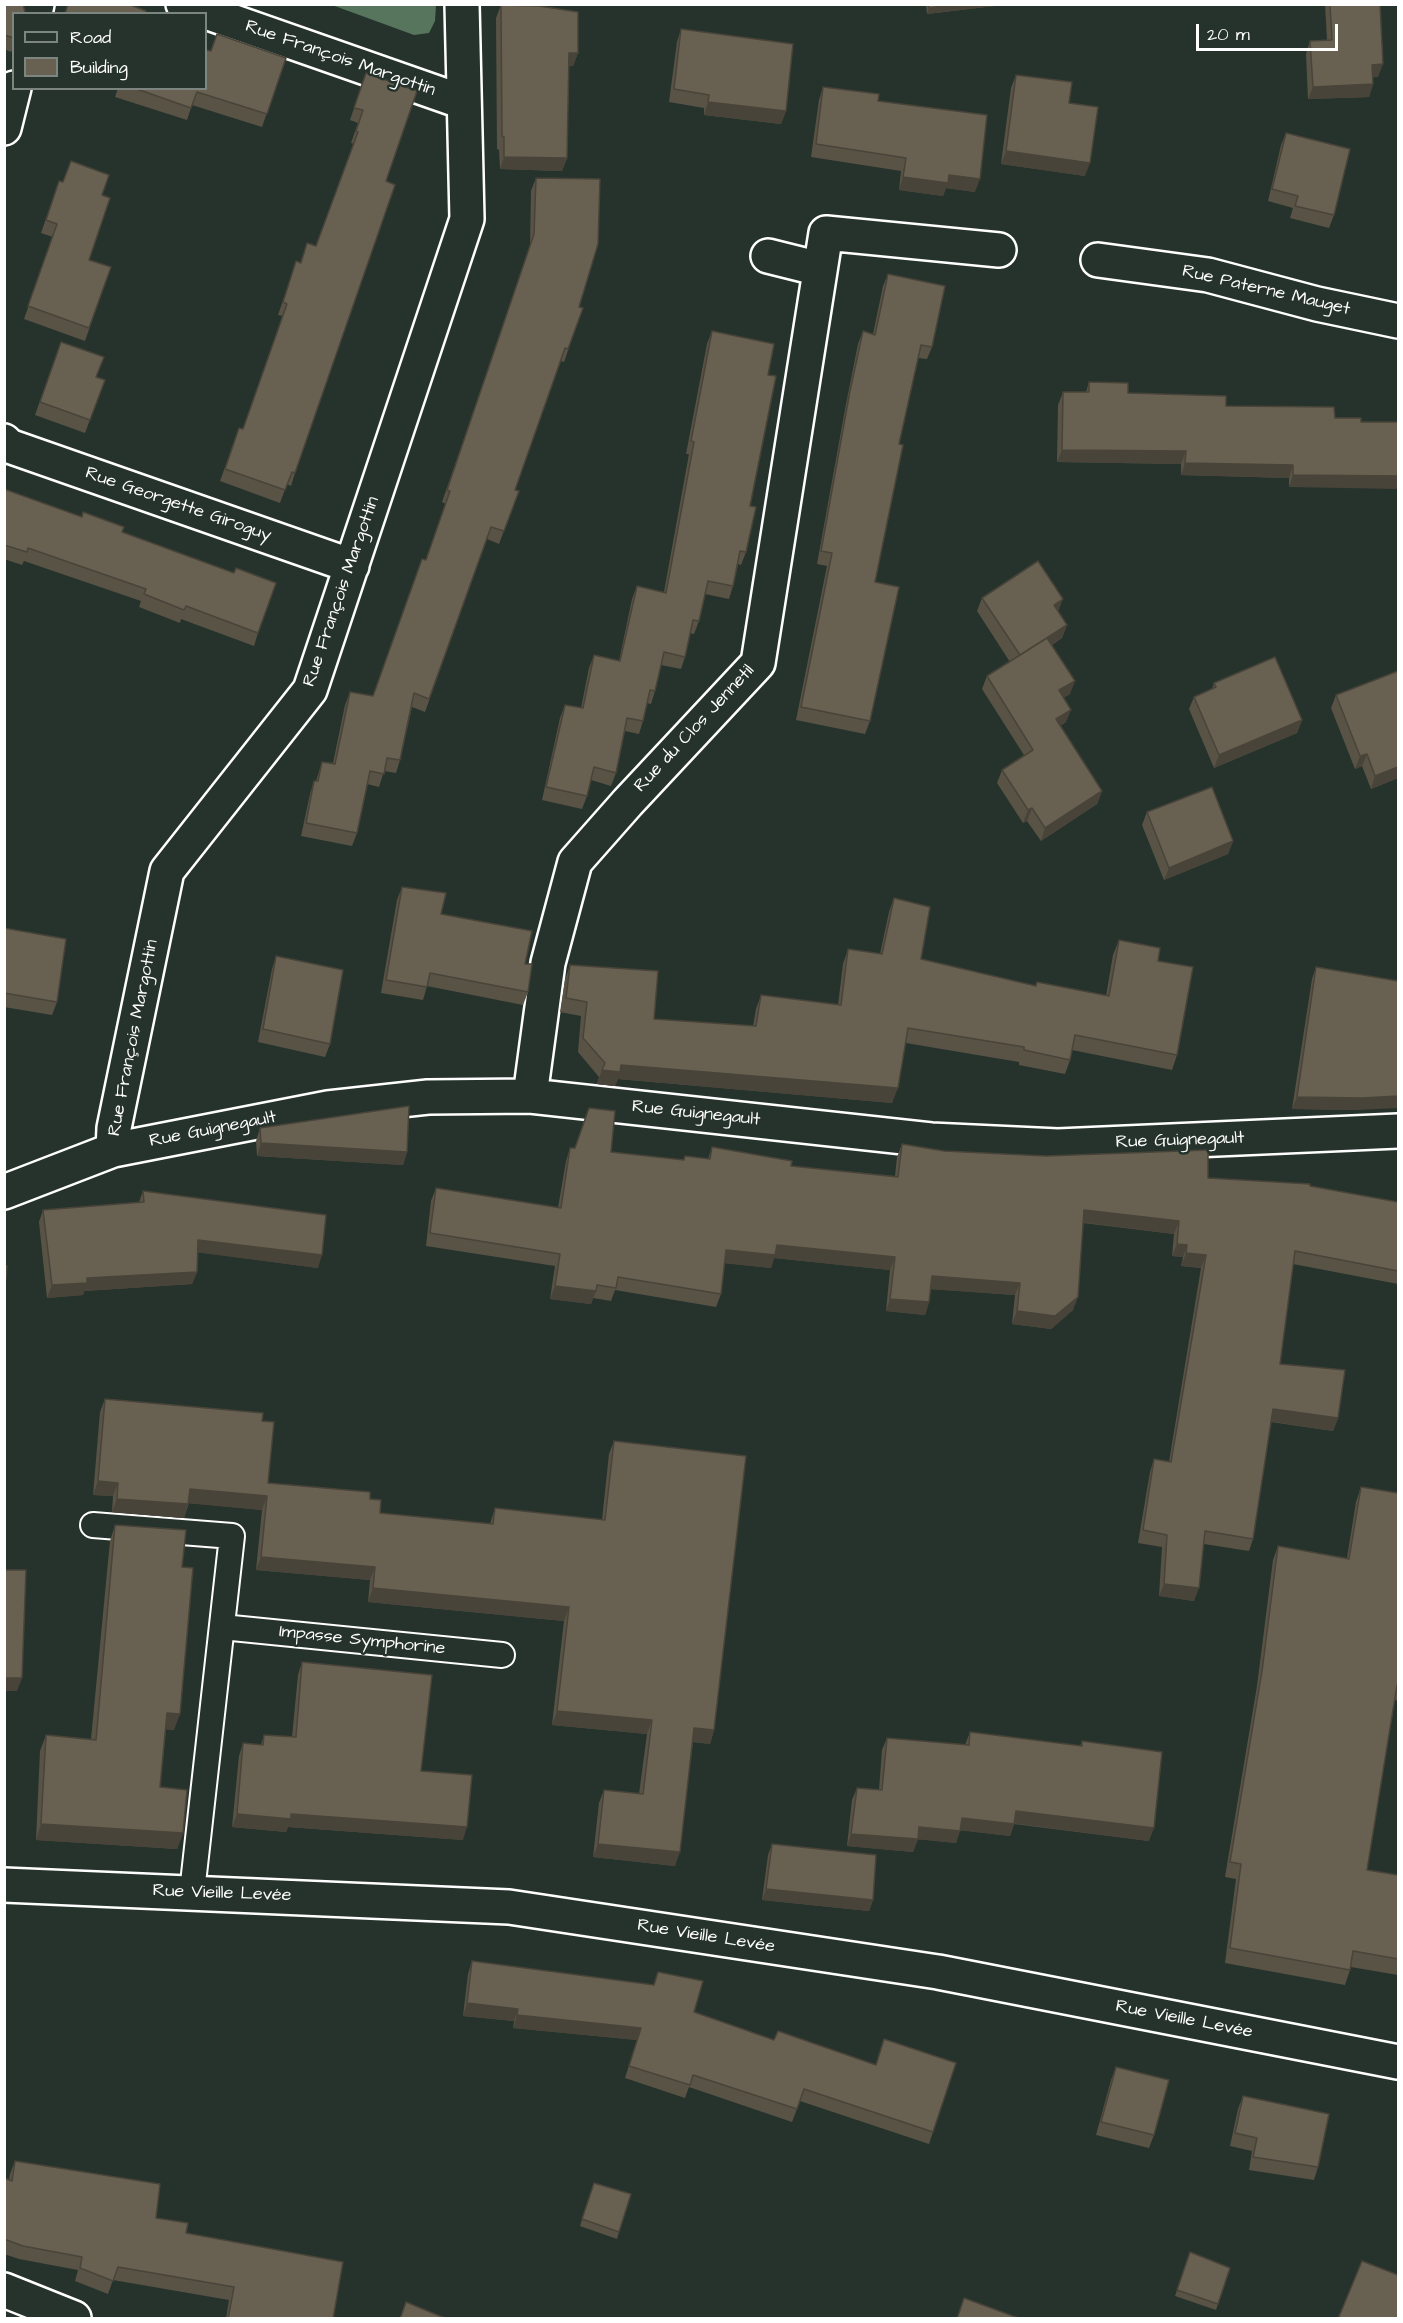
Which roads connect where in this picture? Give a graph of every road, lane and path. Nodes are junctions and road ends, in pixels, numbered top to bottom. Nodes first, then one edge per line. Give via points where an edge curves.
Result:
1 (183, 4) edge
2 (462, 4) edge
3 (206, 12) edge
4 (207, 12) edge
5 (14, 90) edge
6 (463, 102) junction
7 (4, 128) edge
8 (999, 250) dead end
9 (768, 256) dead end
10 (1098, 261) dead end
11 (820, 269) junction
12 (1398, 321) edge
13 (4, 441) edge
14 (352, 566) junction
15 (530, 1096) junction
16 (1398, 1131) edge
17 (113, 1150) junction
18 (4, 1192) edge
19 (93, 1526) dead end
20 (222, 1627) junction
21 (502, 1655) dead end
22 (4, 1885) edge
23 (192, 1892) junction
24 (1398, 2062) edge
25 (4, 2290) edge
26 (74, 2319) edge

1 - 3 street, Rue François Margottin
2 - 6 street, Rue François Margottin
4 - 6 street, Rue François Margottin
5 - 7 street
6 - 14 street, Rue François Margottin via 467,219
8 - 11 street, Rue du Clos Jennetil via 826,233
9 - 11 street
10 - 12 street, Rue Paterne Mauget via 1208,275
11 - 15 street, Rue du Clos Jennetil via 758,663 575,862 548,963
13 - 14 street, Rue Georgette Giroguy via 9,446
14 - 17 street, Rue François Margottin via 309,690 167,872 114,1128
15 - 16 street, Rue Guignegault via 931,1140 1058,1146
15 - 17 street, Rue Guignegault via 428,1096 328,1108
17 - 18 street, Rue Guignegault
19 - 20 lane via 232,1536
20 - 21 lane, Impasse Symphorine
20 - 23 lane
22 - 23 street, Rue Vieille Levée
23 - 24 street, Rue Vieille Levée via 509,1907 938,1972
25 - 26 street

